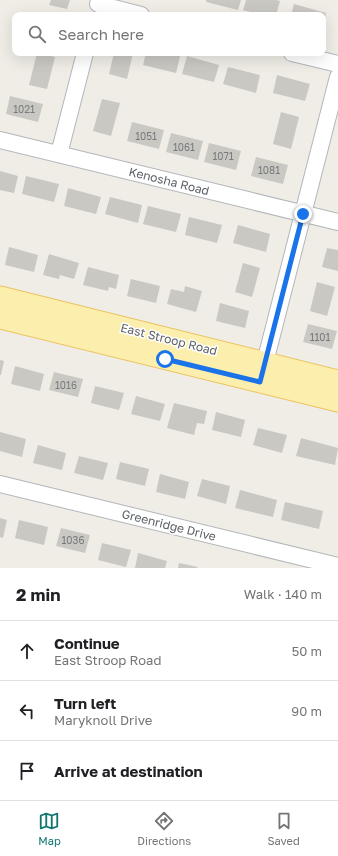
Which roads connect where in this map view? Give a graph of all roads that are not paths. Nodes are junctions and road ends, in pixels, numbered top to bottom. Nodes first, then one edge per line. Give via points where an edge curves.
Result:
1 (97, 6) edge
2 (126, 12) edge
3 (84, 56) edge
4 (305, 56) edge
5 (338, 64) edge
6 (338, 77) edge
7 (0, 140) edge
8 (59, 154) junction
9 (303, 214) junction
10 (338, 222) edge
11 (0, 297) edge
12 (0, 318) edge
13 (262, 372) junction
14 (338, 381) edge
15 (338, 401) edge
16 (0, 484) edge
17 (338, 566) edge

1 - 2 street
3 - 8 street
4 - 5 street
6 - 9 street
7 - 8 street, Kenosha Road
8 - 9 street, Kenosha Road
9 - 10 street, Kenosha Road
9 - 13 street
11 - 13 main road, East Stroop Road
12 - 13 main road, East Stroop Road
13 - 14 main road, East Stroop Road
13 - 15 main road, East Stroop Road
16 - 17 street, Greenridge Drive

